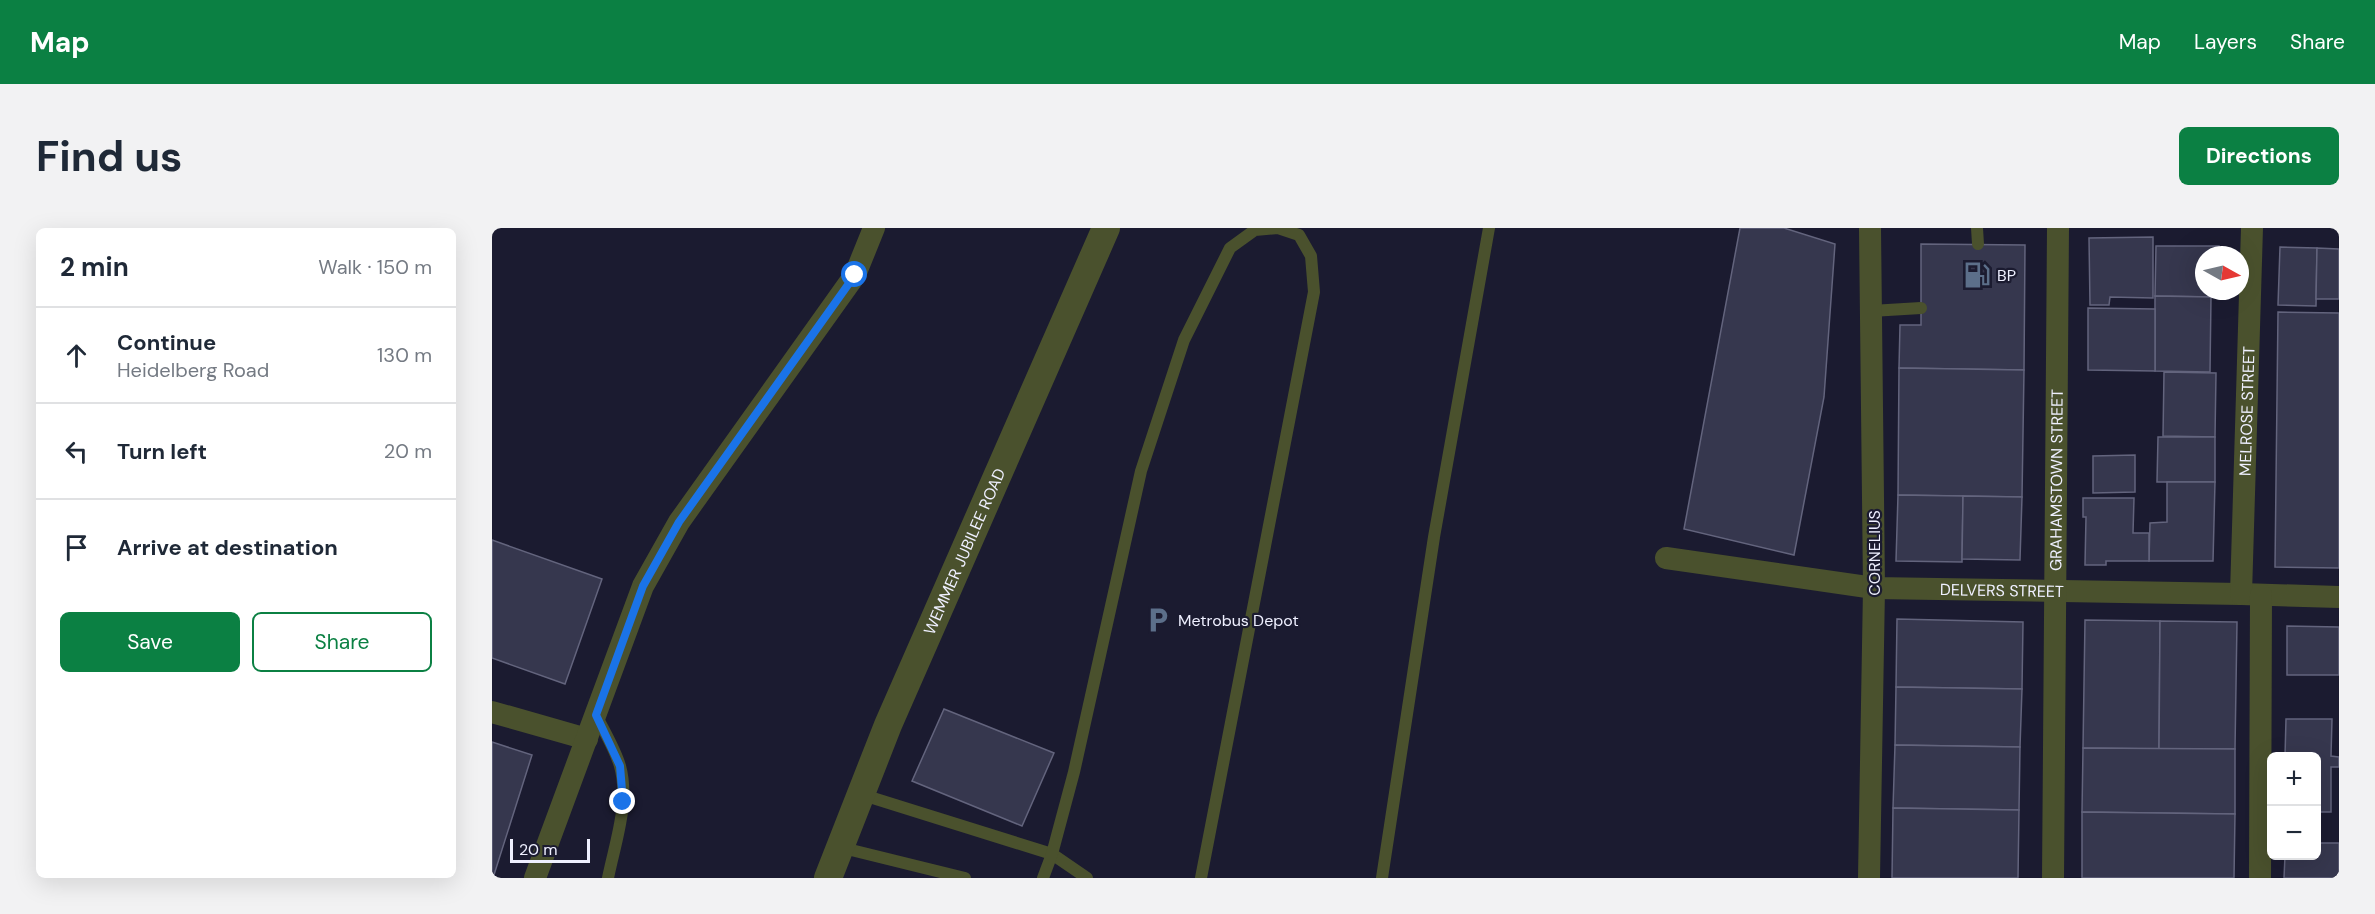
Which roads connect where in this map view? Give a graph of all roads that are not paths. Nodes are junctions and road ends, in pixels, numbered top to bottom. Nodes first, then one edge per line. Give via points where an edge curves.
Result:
1 (874, 228) edge
2 (1106, 228) edge
3 (1490, 228) edge
4 (1870, 228) edge
5 (1977, 228) edge
6 (2058, 228) edge
7 (2252, 228) edge
8 (1978, 244) dead end
9 (1921, 308) dead end
10 (1871, 311) junction
11 (1666, 558) dead end
12 (1874, 588) junction
13 (2054, 590) junction
14 (2251, 595) junction
15 (2339, 597) edge
16 (492, 712) edge
17 (596, 715) junction
18 (587, 740) junction
19 (860, 794) junction
20 (839, 847) junction
21 (1052, 854) junction
22 (535, 878) edge
23 (608, 878) edge
24 (828, 878) edge
25 (965, 878) edge
26 (1042, 878) edge
27 (1087, 878) edge
28 (1201, 878) edge
29 (1382, 878) edge
30 (1869, 878) edge
31 (2053, 878) edge
32 (2259, 878) edge

1 - 17 street via 855,275 679,522 643,586
2 - 19 street, WEMMER JUBILEE ROAD
3 - 29 lane via 1434,537
4 - 10 street, CORNELIUS
5 - 8 lane
6 - 13 street, GRAHAMSTOWN STREET
7 - 14 street, MELROSE STREET
9 - 10 lane
10 - 12 street, CORNELIUS
11 - 12 street, DELVERS STREET
12 - 13 street, DELVERS STREET
12 - 30 street, CORNELIUS
13 - 14 street, DELVERS STREET
13 - 31 street, GRAHAMSTOWN STREET
14 - 15 street, DELVERS STREET
14 - 32 street, MELROSE STREET
16 - 18 street
17 - 18 street
17 - 23 lane via 620,766 624,788
18 - 22 street
19 - 20 street, WEMMER JUBILEE ROAD
19 - 21 lane
20 - 24 street, WEMMER JUBILEE ROAD
20 - 25 lane
21 - 26 lane
21 - 27 lane
21 - 28 lane via 1142,471 1184,340 1230,248 1255,230 1278,228 1299,236 1311,256 1314,292

